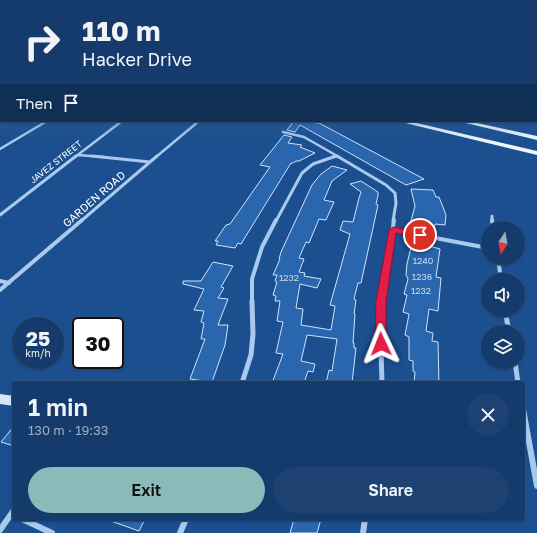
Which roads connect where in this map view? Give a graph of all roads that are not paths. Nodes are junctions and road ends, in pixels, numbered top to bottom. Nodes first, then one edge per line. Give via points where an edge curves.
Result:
1 (44, 122) edge
2 (121, 122) edge
3 (198, 122) edge
4 (404, 122) edge
5 (465, 122) edge
6 (283, 132) dead end
7 (537, 138) edge
8 (0, 149) edge
9 (537, 153) edge
10 (78, 155) junction
11 (337, 156) junction
12 (150, 162) junction
13 (0, 215) edge
14 (492, 216) dead end
15 (492, 221) edge
16 (393, 230) junction
17 (481, 247) edge
18 (0, 281) edge
19 (9, 283) junction
20 (0, 290) edge
21 (515, 369) edge
22 (243, 381) edge
23 (382, 381) edge
24 (518, 381) edge
25 (0, 399) edge
26 (12, 401) edge
27 (525, 420) edge
28 (537, 486) edge
29 (12, 514) edge
30 (26, 521) edge
31 (185, 521) edge
32 (365, 521) edge
33 (0, 530) edge
34 (52, 533) edge
35 (180, 533) edge
36 (363, 533) edge

1 - 8 street
2 - 10 street, JAVEZ STREET
3 - 12 street, GARDEN ROAD
4 - 9 main road
5 - 7 main road
6 - 11 street via 304,137
10 - 12 street
10 - 13 street, JAVEZ STREET
11 - 16 street via 391,189 396,198
11 - 22 street via 314,164 302,173 262,247 252,279 253,334 251,355
12 - 19 street, GARDEN ROAD
14 - 15 street
16 - 17 street
16 - 23 street via 380,315
18 - 19 street
19 - 20 street, GARDEN ROAD
21 - 24 street
25 - 26 street
27 - 28 street
29 - 33 street
30 - 34 street
31 - 35 street
32 - 36 street

